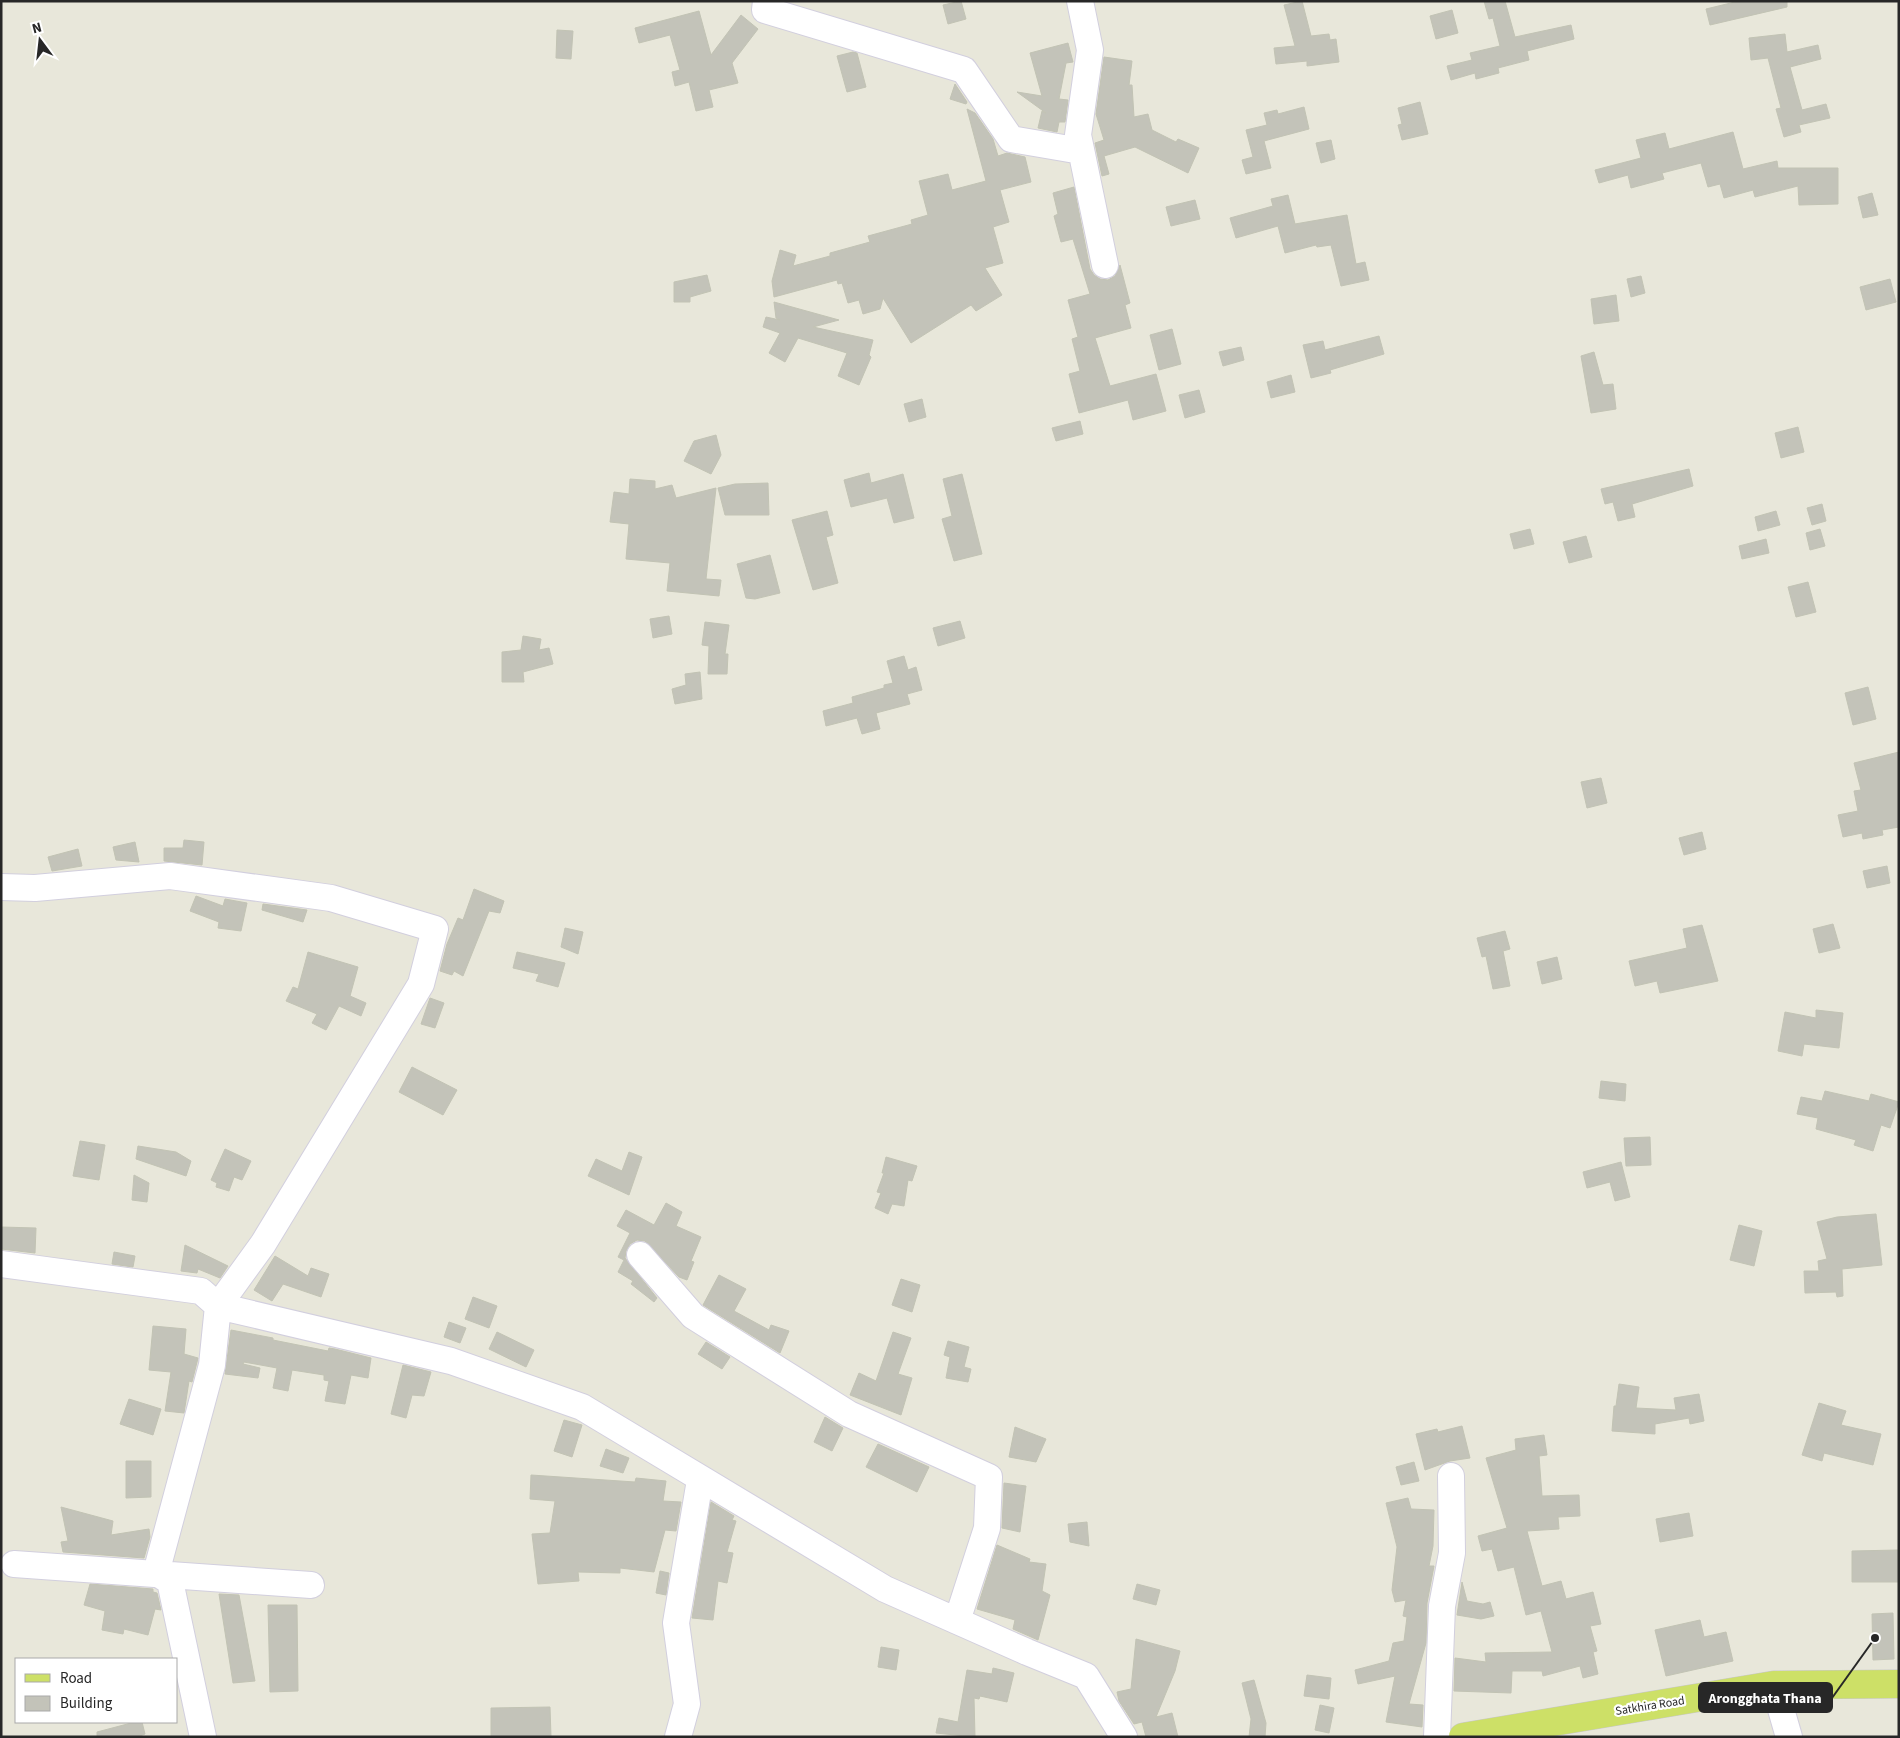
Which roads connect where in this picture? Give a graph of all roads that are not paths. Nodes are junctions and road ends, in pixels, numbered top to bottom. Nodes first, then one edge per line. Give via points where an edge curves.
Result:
1 (766, 1) edge
2 (1080, 1) edge
3 (1082, 151) junction
4 (1105, 265) dead end
5 (1, 887) edge
6 (640, 1254) dead end
7 (1, 1264) edge
8 (218, 1306) junction
9 (1451, 1476) dead end
10 (700, 1480) junction
11 (14, 1564) dead end
12 (156, 1573) junction
13 (311, 1585) dead end
14 (958, 1621) junction
15 (1899, 1684) edge
16 (1774, 1685) junction
17 (203, 1737) edge
18 (678, 1737) edge
19 (1124, 1737) edge
20 (1438, 1737) edge
21 (1463, 1737) edge
22 (1789, 1737) edge

1 - 3 street via 766,10 964,70 1011,139
2 - 3 street via 1090,50 1078,135
3 - 4 street
5 - 8 street via 36,888 170,876 331,898 435,929 421,984 263,1244
6 - 14 street via 693,1316 849,1414 989,1477 986,1528
7 - 8 street via 202,1291
8 - 10 street via 451,1361 573,1404
8 - 12 street via 212,1365
9 - 20 street via 1452,1554 1442,1606
10 - 14 street via 885,1589
10 - 18 street via 676,1623 687,1704
11 - 12 street
12 - 13 street
12 - 17 street via 170,1581
14 - 19 street via 1086,1676
15 - 16 main road, Satkhira Road
16 - 21 main road, Satkhira Road
16 - 22 street

